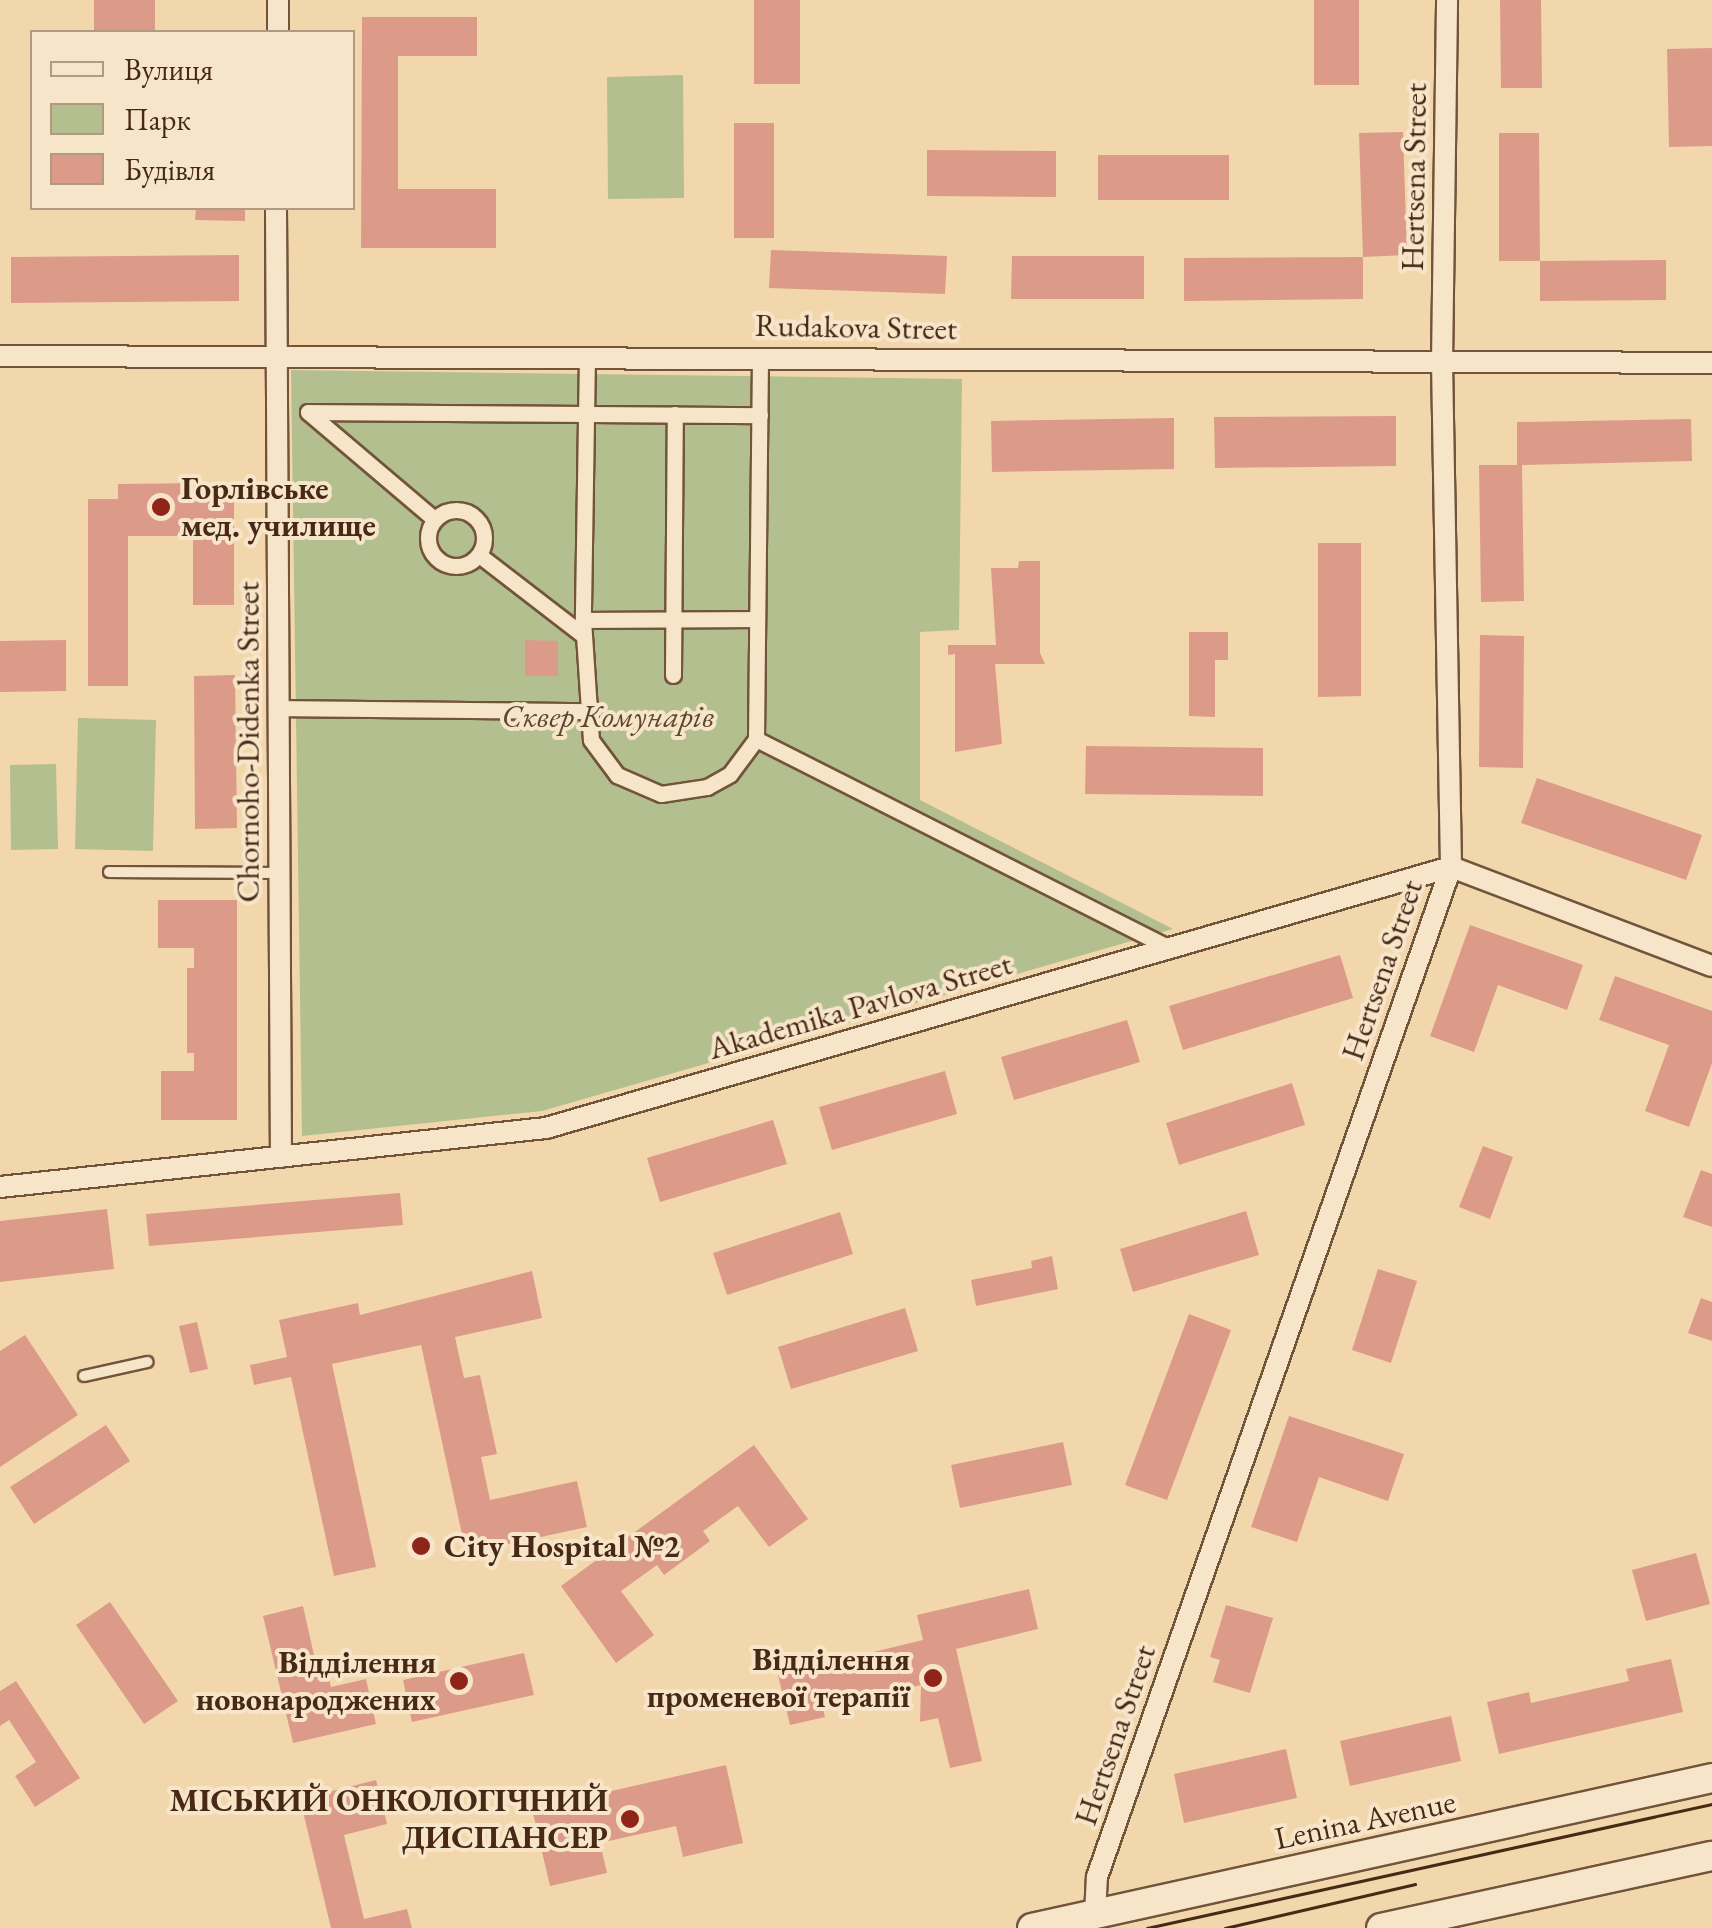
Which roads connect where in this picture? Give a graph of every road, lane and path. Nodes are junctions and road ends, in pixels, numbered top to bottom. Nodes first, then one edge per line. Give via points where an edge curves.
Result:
1 (278, 0) edge
2 (1446, 0) edge
3 (278, 30) edge
4 (276, 210) edge
5 (276, 353) junction
6 (587, 354) junction
7 (0, 356) edge
8 (760, 356) junction
9 (1442, 362) junction
10 (1712, 363) edge
11 (586, 414) junction
12 (675, 414) junction
13 (760, 415) junction
14 (434, 519) junction
15 (478, 556) junction
16 (673, 620) junction
17 (757, 620) junction
18 (583, 628) junction
19 (673, 675) dead end
20 (278, 708) junction
21 (588, 710) junction
22 (756, 740) junction
23 (1450, 867) junction
24 (109, 872) dead end
25 (279, 873) junction
26 (1170, 948) junction
27 (1712, 966) edge
28 (281, 1157) junction
29 (0, 1187) edge
30 (147, 1362) dead end
31 (84, 1376) dead end
32 (1712, 1778) edge
33 (1712, 1856) edge
34 (1096, 1921) edge
35 (1441, 1921) edge
36 (1032, 1928) edge
37 (1381, 1928) edge

1 - 3 street
2 - 9 street, Hertsena Street
4 - 5 street, Chornoho-Didenka Street
5 - 6 street, Rudakova Street
5 - 7 street, Rudakova Street
5 - 20 street, Chornoho-Didenka Street
6 - 8 street, Rudakova Street
6 - 11 street
8 - 9 street, Rudakova Street
8 - 13 street
9 - 10 street, Rudakova Street
9 - 23 street, Hertsena Street
11 - 12 street
11 - 14 street via 308,412
11 - 18 street
12 - 13 street
12 - 16 street
13 - 17 street
14 - 15 street via 458,510 478,520 484,536
14 - 15 street via 427,542 438,560 462,566
15 - 18 street
16 - 17 street
16 - 18 street
16 - 19 street
17 - 22 street
18 - 21 street
20 - 21 street
20 - 25 street, Chornoho-Didenka Street
21 - 22 street via 592,740 618,775 661,794 730,774
22 - 26 street
23 - 26 street, Akademika Pavlova Street
23 - 27 street
23 - 34 street, Hertsena Street via 1097,1876
24 - 25 lane
25 - 28 street, Chornoho-Didenka Street
26 - 28 street, Akademika Pavlova Street via 546,1128
28 - 29 street, Akademika Pavlova Street
30 - 31 lane
32 - 34 main road, Lenina Avenue
33 - 35 main road
34 - 36 main road, Lenina Avenue
35 - 37 main road

